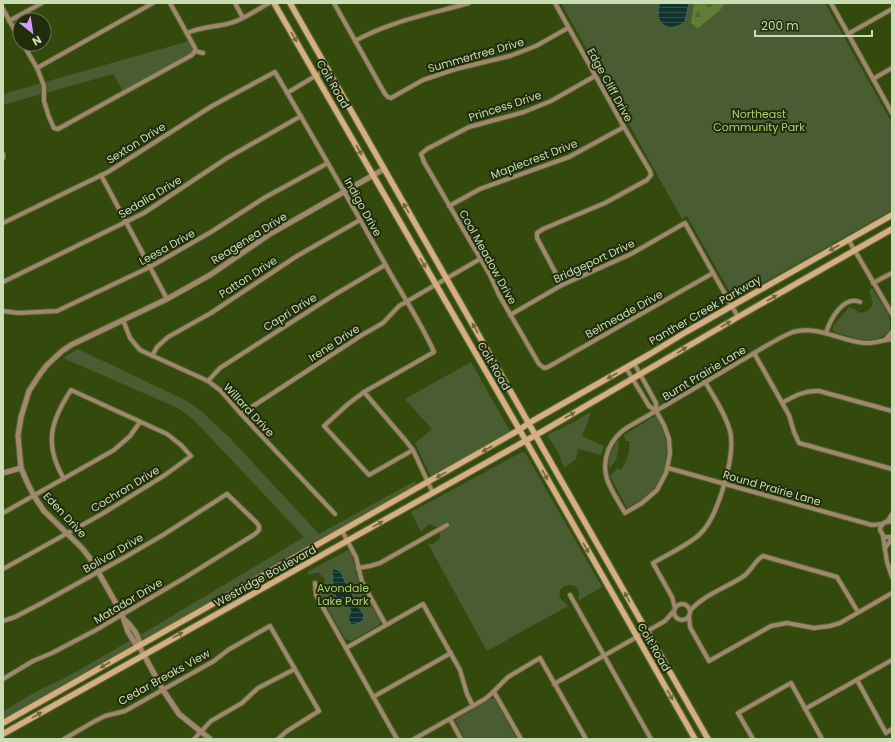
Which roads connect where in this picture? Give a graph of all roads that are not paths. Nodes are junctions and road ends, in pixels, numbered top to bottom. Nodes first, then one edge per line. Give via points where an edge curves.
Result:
1 (42, 3) edge
2 (153, 3) edge
3 (170, 3) edge
4 (235, 3) edge
5 (269, 3) edge
6 (274, 3) edge
7 (290, 3) edge
8 (334, 3) edge
9 (469, 3) edge
10 (555, 3) edge
11 (831, 3) edge
12 (3, 9) edge
13 (892, 9) edge
14 (243, 18) junction
15 (9, 21) junction
16 (12, 26) edge
17 (568, 28) junction
18 (187, 33) junction
19 (848, 34) junction
20 (354, 41) junction
21 (195, 51) junction
22 (28, 52) edge
23 (203, 53) dead end
24 (37, 68) junction
25 (892, 68) edge
26 (327, 69) junction
27 (275, 72) joint
28 (317, 76) junction
29 (596, 76) junction
30 (873, 79) junction
31 (287, 93) junction
32 (892, 113) edge
33 (301, 116) junction
34 (624, 126) junction
35 (3, 154) edge
36 (421, 154) joint
37 (3, 158) edge
38 (328, 163) junction
39 (384, 169) junction
40 (101, 175) junction
41 (373, 175) junction
42 (345, 192) junction
43 (449, 206) junction
44 (892, 215) edge
45 (360, 220) junction
46 (126, 222) junction
47 (3, 223) edge
48 (892, 229) edge
49 (848, 239) junction
50 (855, 251) junction
51 (480, 259) junction
52 (385, 265) junction
53 (150, 268) junction
54 (892, 272) edge
55 (713, 273) junction
56 (447, 278) junction
57 (3, 282) edge
58 (873, 283) junction
59 (435, 284) junction
60 (562, 285) junction
61 (167, 299) junction
62 (408, 300) junction
63 (860, 302) dead end
64 (732, 306) junction
65 (3, 311) edge
66 (510, 314) junction
67 (892, 314) edge
68 (738, 317) junction
69 (123, 320) junction
70 (892, 332) edge
71 (826, 333) junction
72 (886, 339) junction
73 (892, 339) edge
74 (754, 353) junction
75 (152, 356) junction
76 (634, 363) junction
77 (542, 368) joint
78 (626, 368) junction
79 (641, 375) junction
80 (633, 379) junction
81 (208, 381) junction
82 (705, 382) junction
83 (364, 392) junction
84 (782, 403) junction
85 (892, 410) edge
86 (656, 411) junction
87 (241, 414) junction
88 (140, 422) junction
89 (529, 423) junction
90 (519, 430) junction
91 (536, 435) junction
92 (526, 441) junction
93 (413, 450) junction
94 (22, 468) junction
95 (668, 468) junction
96 (892, 469) edge
97 (3, 473) edge
98 (64, 479) junction
99 (427, 482) junction
100 (723, 484) junction
101 (433, 493) junction
102 (34, 496) junction
103 (3, 513) edge
104 (335, 514) dead end
105 (892, 514) edge
106 (892, 522) edge
107 (885, 523) junction
108 (448, 525) dead end
109 (872, 525) junction
110 (259, 530) joint
111 (342, 531) junction
112 (67, 533) junction
113 (882, 534) junction
114 (892, 538) edge
115 (348, 541) junction
116 (886, 547) junction
117 (358, 568) junction
118 (3, 569) edge
119 (98, 572) junction
120 (892, 577) edge
121 (315, 583) dead end
122 (892, 593) edge
123 (570, 595) dead end
124 (672, 596) junction
125 (683, 604) junction
126 (697, 604) junction
127 (674, 610) junction
128 (690, 611) junction
129 (858, 612) junction
130 (122, 614) junction
131 (689, 616) junction
132 (680, 620) junction
133 (3, 621) edge
134 (665, 621) junction
135 (386, 625) junction
136 (690, 627) junction
137 (646, 631) junction
138 (637, 637) junction
139 (139, 646) junction
140 (346, 648) junction
141 (451, 653) junction
142 (144, 654) junction
143 (604, 656) junction
144 (892, 660) edge
145 (295, 669) junction
146 (3, 679) edge
147 (856, 680) junction
148 (554, 684) junction
149 (163, 690) junction
150 (494, 692) junction
151 (374, 697) junction
152 (473, 706) junction
153 (805, 709) junction
154 (450, 719) junction
155 (3, 723) edge
156 (892, 729) edge
157 (200, 732) junction
158 (3, 734) edge
159 (70, 737) edge
160 (64, 739) edge
161 (194, 739) edge
162 (210, 739) edge
163 (278, 739) edge
164 (397, 739) edge
165 (414, 739) edge
166 (461, 739) edge
167 (521, 739) edge
168 (586, 739) edge
169 (651, 739) edge
170 (695, 739) edge
171 (708, 739) edge
172 (753, 739) edge
173 (822, 739) edge

1 - 15 street
2 - 24 street
3 - 18 street
4 - 14 street
5 - 14 street
6 -> 28 main road, Coit Road
7 - 26 main road, Coit Road
8 - 20 street
9 - 20 street via 387,26
10 - 17 street, Edge Cliff Drive
11 - 19 street
12 - 15 street
13 - 19 street
14 - 18 street via 228,24 197,28
15 - 16 street
17 - 20 street, Summertree Drive via 536,46 510,56 423,80 388,97
17 - 29 street, Edge Cliff Drive
18 - 21 street
19 - 30 street
21 - 23 street
21 - 24 street via 192,55 56,129 44,101 44,86
22 - 24 street
25 - 30 street
26 - 28 street
26 - 39 main road, Coit Road
27 - 31 street, Indigo Drive
27 - 40 street, Sexton Drive via 212,106
28 - 31 street
28 -> 41 main road, Coit Road
29 - 34 street, Edge Cliff Drive
29 - 36 street, Princess Drive via 551,101 524,112 469,127
30 - 32 street
31 - 33 street, Indigo Drive
33 - 38 street, Indigo Drive
33 - 46 street, Sedalia Drive via 227,158 144,213
34 - 43 street, Maplecrest Drive via 569,157 480,189
34 - 60 street, Edge Cliff Drive via 651,175 647,180 605,203 536,234
35 - 37 street
36 - 43 street, Cool Meadow Drive
38 - 42 street, Indigo Drive
38 - 53 street, Leesa Drive via 264,198
39 - 41 street, Reagenea Drive
56 -> 39 main road, Coit Road
40 - 46 street
40 - 47 street, Sexton Drive
41 - 42 street, Reagenea Drive
41 -> 59 main road, Coit Road
42 - 45 street, Indigo Drive
42 - 61 street, Reagenea Drive via 270,234 210,275
43 - 51 street, Cool Meadow Drive
44 - 49 main road, Panther Creek Parkway
45 - 52 street, Indigo Drive
45 - 75 street, Patton Drive via 297,256 211,313 168,337
46 - 53 street
46 - 57 street, Sedalia Drive
48 - 50 main road, Panther Creek Parkway
49 - 50 street
49 -> 64 main road, Panther Creek Parkway
50 - 58 street
68 -> 50 main road, Panther Creek Parkway
51 - 56 street, Irene Drive
51 - 66 street, Cool Meadow Drive
52 - 62 street, Indigo Drive
52 - 81 street, Capri Drive via 220,368
53 - 61 street
53 - 65 street, Leesa Drive via 57,311
54 - 58 street
55 - 60 street, Bridgeport Drive via 685,223 632,254
55 - 64 street
55 - 77 street, Belmeade Drive via 548,367
56 - 59 street, Irene Drive
89 -> 56 main road, Coit Road
58 - 67 street
59 - 62 street, Irene Drive
59 - 90 main road, Coit Road
60 - 66 street, Bridgeport Drive
61 - 69 street, Reagenea Drive
62 - 83 street, Indigo Drive via 434,352
62 - 87 street, Irene Drive via 383,323
63 - 71 street via 848,302 841,307
64 - 68 street
64 - 76 main road, Panther Creek Parkway
66 - 77 street, Cool Meadow Drive
79 -> 68 main road, Panther Creek Parkway
69 - 75 street, Willard Drive via 130,338 140,350
69 - 94 street, Eden Drive via 62,351 40,374 29,391 20,417 18,436
70 - 72 street
71 - 72 street, Burnt Prairie Lane via 864,343
71 - 74 street, Burnt Prairie Lane via 798,331
72 - 73 street, Burnt Prairie Lane
74 - 82 street, Burnt Prairie Lane
74 - 84 street
75 - 81 street, Willard Drive
76 - 78 main road, Panther Creek Parkway
76 - 79 street
78 - 80 street
78 -> 89 main road, Panther Creek Parkway
79 - 80 main road, Panther Creek Parkway
79 - 86 street via 656,403
80 - 86 street via 649,406
91 -> 80 main road, Panther Creek Parkway
81 - 87 street, Willard Drive via 221,391
82 - 86 street, Burnt Prairie Lane
82 - 100 street via 726,419 731,434 731,456
83 - 93 street
83 - 93 street via 324,426 369,475
84 - 85 street via 800,394 819,391
84 - 96 street via 800,443
86 - 95 street via 669,439
86 - 95 street, Burnt Prairie Lane via 620,432 607,454 607,480 625,513 653,494
87 - 104 street, Willard Drive
88 - 98 street via 130,436 114,450
88 - 98 street via 70,390 54,419 52,436 52,452
88 - 112 street, Cochron Drive via 167,434 191,456 138,492
89 - 90 main road, Westridge Boulevard
89 - 91 main road, Coit Road
90 - 92 main road, Coit Road
90 -> 99 main road, Westridge Boulevard
91 - 92 main road, Westridge Boulevard
137 -> 91 main road, Coit Road
92 - 101 main road, Westridge Boulevard
92 -> 138 main road, Coit Road
93 - 99 street
94 - 97 street
94 - 102 street, Eden Drive
95 - 100 street, Round Prairie Lane
98 - 102 street
99 - 101 street
99 - 111 main road, Westridge Boulevard
100 - 109 street, Round Prairie Lane
100 - 124 street via 714,513 704,530 692,540 653,562
115 -> 101 main road, Westridge Boulevard
102 - 103 street
102 - 112 street, Eden Drive via 44,511
105 - 107 street
106 - 107 street, Round Prairie Lane
107 - 109 street, Round Prairie Lane
107 - 113 street via 881,527
108 - 117 street via 380,563
109 - 113 street, Round Prairie Lane
110 - 119 street, Bolivar Drive via 256,522 227,494
110 - 130 street, Matador Drive
111 - 115 street
111 - 139 main road, Westridge Boulevard
112 - 118 street, Cochron Drive
112 - 119 street, Eden Drive via 82,548
113 - 114 street
113 - 116 street
114 - 116 street
115 - 117 street via 355,553
142 -> 115 main road, Westridge Boulevard
116 - 120 street
117 - 135 street via 362,582
119 - 130 street, Eden Drive
119 - 133 street, Bolivar Drive
121 - 140 street via 316,596
122 - 129 street
123 - 143 street
124 - 125 street
124 - 127 street
125 - 126 street
125 - 127 street
125 - 128 street
126 - 128 street
126 - 129 street via 746,575 761,557 765,557 837,576
127 - 132 street via 674,616
127 - 134 street
128 - 131 street
129 - 136 street via 826,628 787,623 775,625 709,661
130 - 139 street, Eden Drive via 131,636
130 - 146 street, Matador Drive
131 - 132 street
131 - 136 street
132 - 134 street
132 - 136 street
134 - 137 street
135 - 140 street
135 - 141 street via 423,604
137 - 138 street
137 - 171 main road, Coit Road
138 - 143 street
138 -> 170 main road, Coit Road
139 - 142 street, Eden Drive
139 -> 155 main road, Westridge Boulevard
140 - 151 street
141 - 151 street
141 - 152 street via 462,673
142 - 149 street, Eden Drive
158 -> 142 main road, Westridge Boulevard
143 - 148 street
143 - 169 street
144 - 147 street
145 - 149 street, Cedar Breaks View via 270,626
145 - 157 street via 258,688 242,703 211,721
145 - 163 street via 319,712
147 - 153 street
147 - 156 street via 886,733
148 - 150 street via 540,658 508,677
148 - 168 street
149 - 157 street, Eden Drive via 179,714
149 - 159 street, Cedar Breaks View via 125,711 95,721
150 - 152 street
150 - 167 street
151 - 164 street
152 - 154 street
153 - 172 street via 791,683 738,713
153 - 173 street
154 - 165 street
154 - 166 street
157 - 161 street
157 - 162 street, Eden Drive
159 - 160 street, Cedar Breaks View

